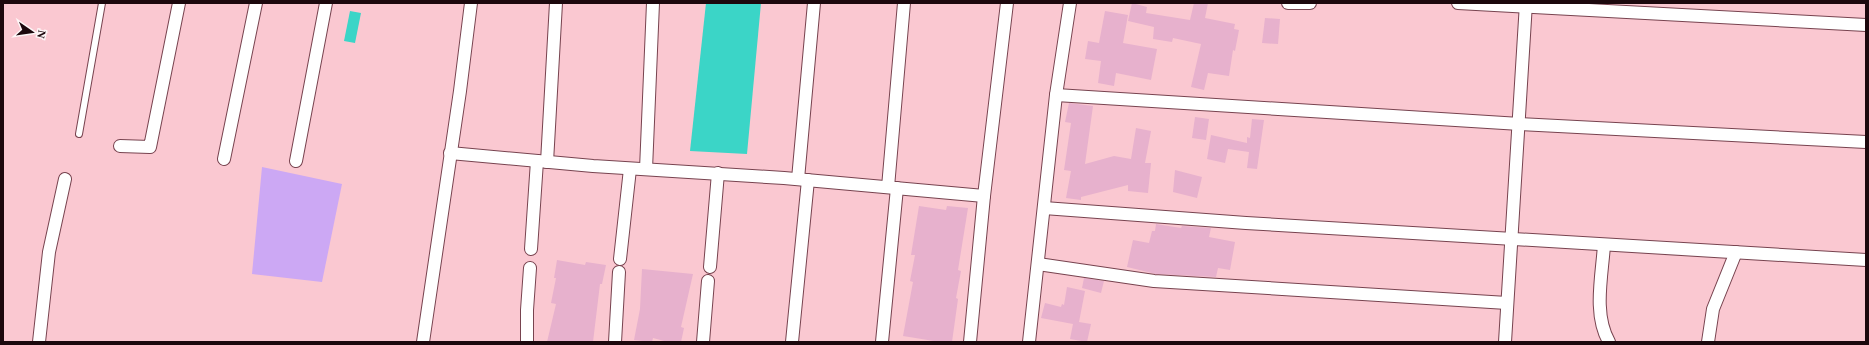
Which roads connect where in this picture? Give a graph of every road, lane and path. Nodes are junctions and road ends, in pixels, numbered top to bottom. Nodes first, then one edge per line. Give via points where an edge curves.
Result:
1 (102, 3) edge
2 (179, 3) edge
3 (256, 3) edge
4 (326, 3) edge
5 (471, 3) edge
6 (556, 3) edge
7 (653, 3) edge
8 (814, 3) edge
9 (904, 3) edge
10 (1007, 3) edge
11 (1070, 3) edge
12 (1288, 3) edge
13 (1310, 3) edge
14 (1458, 3) edge
15 (1526, 5) edge
16 (1866, 25) edge
17 (1056, 95) junction
18 (1520, 124) junction
19 (78, 134) dead end
20 (1866, 142) edge
21 (120, 146) dead end
22 (450, 153) junction
23 (224, 159) dead end
24 (296, 161) dead end
25 (542, 162) junction
26 (630, 168) junction
27 (646, 169) junction
28 (718, 173) junction
29 (65, 179) dead end
30 (803, 180) junction
31 (893, 188) junction
32 (984, 196) junction
33 (1044, 208) junction
34 (1513, 238) junction
35 (1604, 246) junction
36 (531, 249) dead end
37 (1736, 252) junction
38 (620, 259) dead end
39 (1866, 260) edge
40 (1038, 264) junction
41 (530, 268) dead end
42 (710, 268) dead end
43 (620, 272) dead end
44 (708, 281) dead end
45 (1508, 303) junction
46 (39, 342) edge
47 (423, 342) edge
48 (527, 342) edge
49 (615, 342) edge
50 (703, 342) edge
51 (792, 342) edge
52 (882, 342) edge
53 (970, 342) edge
54 (1029, 342) edge
55 (1505, 342) edge
56 (1609, 342) edge
57 (1708, 342) edge

1 - 19 lane
2 - 21 street via 150,147
3 - 23 street
4 - 24 street
5 - 22 street
6 - 25 street
7 - 27 street
8 - 30 street
9 - 31 street
10 - 32 street
11 - 17 street
12 - 13 street
14 - 15 street
15 - 16 street
15 - 18 street
17 - 18 street
17 - 33 street
18 - 20 street
18 - 34 street
22 - 25 street
22 - 47 street
25 - 26 street
25 - 36 street
26 - 27 street
26 - 38 street
27 - 28 street
28 - 30 street
28 - 42 street
29 - 46 street via 49,252
30 - 31 street
30 - 51 street
31 - 32 street
31 - 52 street
32 - 53 street
33 - 34 street via 1246,223
33 - 40 street
34 - 35 street
34 - 45 street
35 - 37 street
35 - 56 street via 1600,303 1601,321
37 - 39 street
37 - 57 street via 1713,309
40 - 45 street via 1154,281
40 - 54 street
41 - 48 street
43 - 49 street
44 - 50 street
45 - 55 street

